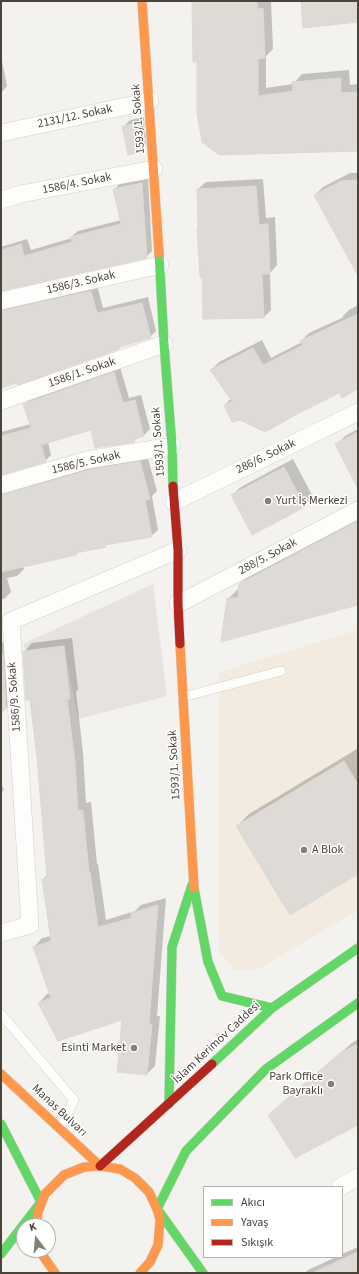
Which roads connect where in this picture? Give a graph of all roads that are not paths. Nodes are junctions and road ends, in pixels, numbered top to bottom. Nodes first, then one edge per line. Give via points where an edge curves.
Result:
1 (142, 1) edge
2 (150, 102) junction
3 (1, 133) edge
4 (154, 169) junction
5 (1, 200) edge
6 (160, 265) junction
7 (1, 301) edge
8 (164, 344) junction
9 (1, 401) edge
10 (358, 412) edge
11 (172, 446) junction
12 (1, 485) edge
13 (174, 502) junction
14 (358, 510) edge
15 (178, 550) junction
16 (178, 604) junction
17 (6, 623) edge
18 (281, 671) dead end
19 (183, 697) junction
20 (193, 882) junction
21 (1, 934) edge
22 (358, 948) edge
23 (358, 1002) edge
24 (272, 1008) junction
25 (1, 1014) edge
26 (1, 1074) edge
27 (169, 1104) junction
28 (1, 1124) edge
29 (59, 1129) junction
30 (100, 1166) junction
31 (358, 1177) edge
32 (342, 1186) edge
33 (41, 1202) junction
34 (158, 1209) junction
35 (37, 1218) edge
36 (1, 1254) edge
37 (45, 1258) edge
38 (202, 1264) edge
39 (56, 1273) edge
40 (140, 1273) edge

1 - 2 street, 1593/1. Sokak
2 - 3 street, 2131/12. Sokak
2 - 4 street, 1593/1. Sokak
4 - 5 street, 1586/4. Sokak
4 - 6 street, 1593/1. Sokak
6 - 7 street, 1586/3. Sokak
6 - 8 street, 1593/1. Sokak
8 - 9 street, 1586/1. Sokak
8 - 11 street, 1593/1. Sokak
10 - 13 street, 286/6. Sokak
11 - 12 street, 1586/5. Sokak via 87,460
11 - 13 street, 1593/1. Sokak
13 - 15 street, 1593/1. Sokak
14 - 16 street, 288/5. Sokak
15 - 16 street, 1593/1. Sokak
15 - 17 street, 1586/9. Sokak
16 - 19 street, 1593/1. Sokak
17 - 21 street, 1586/9. Sokak via 30,925
18 - 19 lane
19 - 20 street, 1593/1. Sokak
20 - 24 street, 1593/1. Sokak via 208,962 222,996
20 - 27 street, 1593/1. Sokak via 172,947
22 - 24 street, İslam Kerimov Caddesi
23 - 34 street via 266,1068 186,1151
24 - 27 street, İslam Kerimov Caddesi
25 - 29 lane via 74,1100
26 - 29 street, Manas Bulvarı
27 - 30 street, İslam Kerimov Caddesi
28 - 33 street
29 - 30 street, Manas Bulvarı
30 - 33 street via 84,1167 64,1175 51,1187
30 - 34 street via 120,1169 135,1178 149,1192
31 - 32 street
33 - 35 street
33 - 36 street
34 - 38 street
34 - 40 street via 158,1245 150,1262
37 - 39 street

